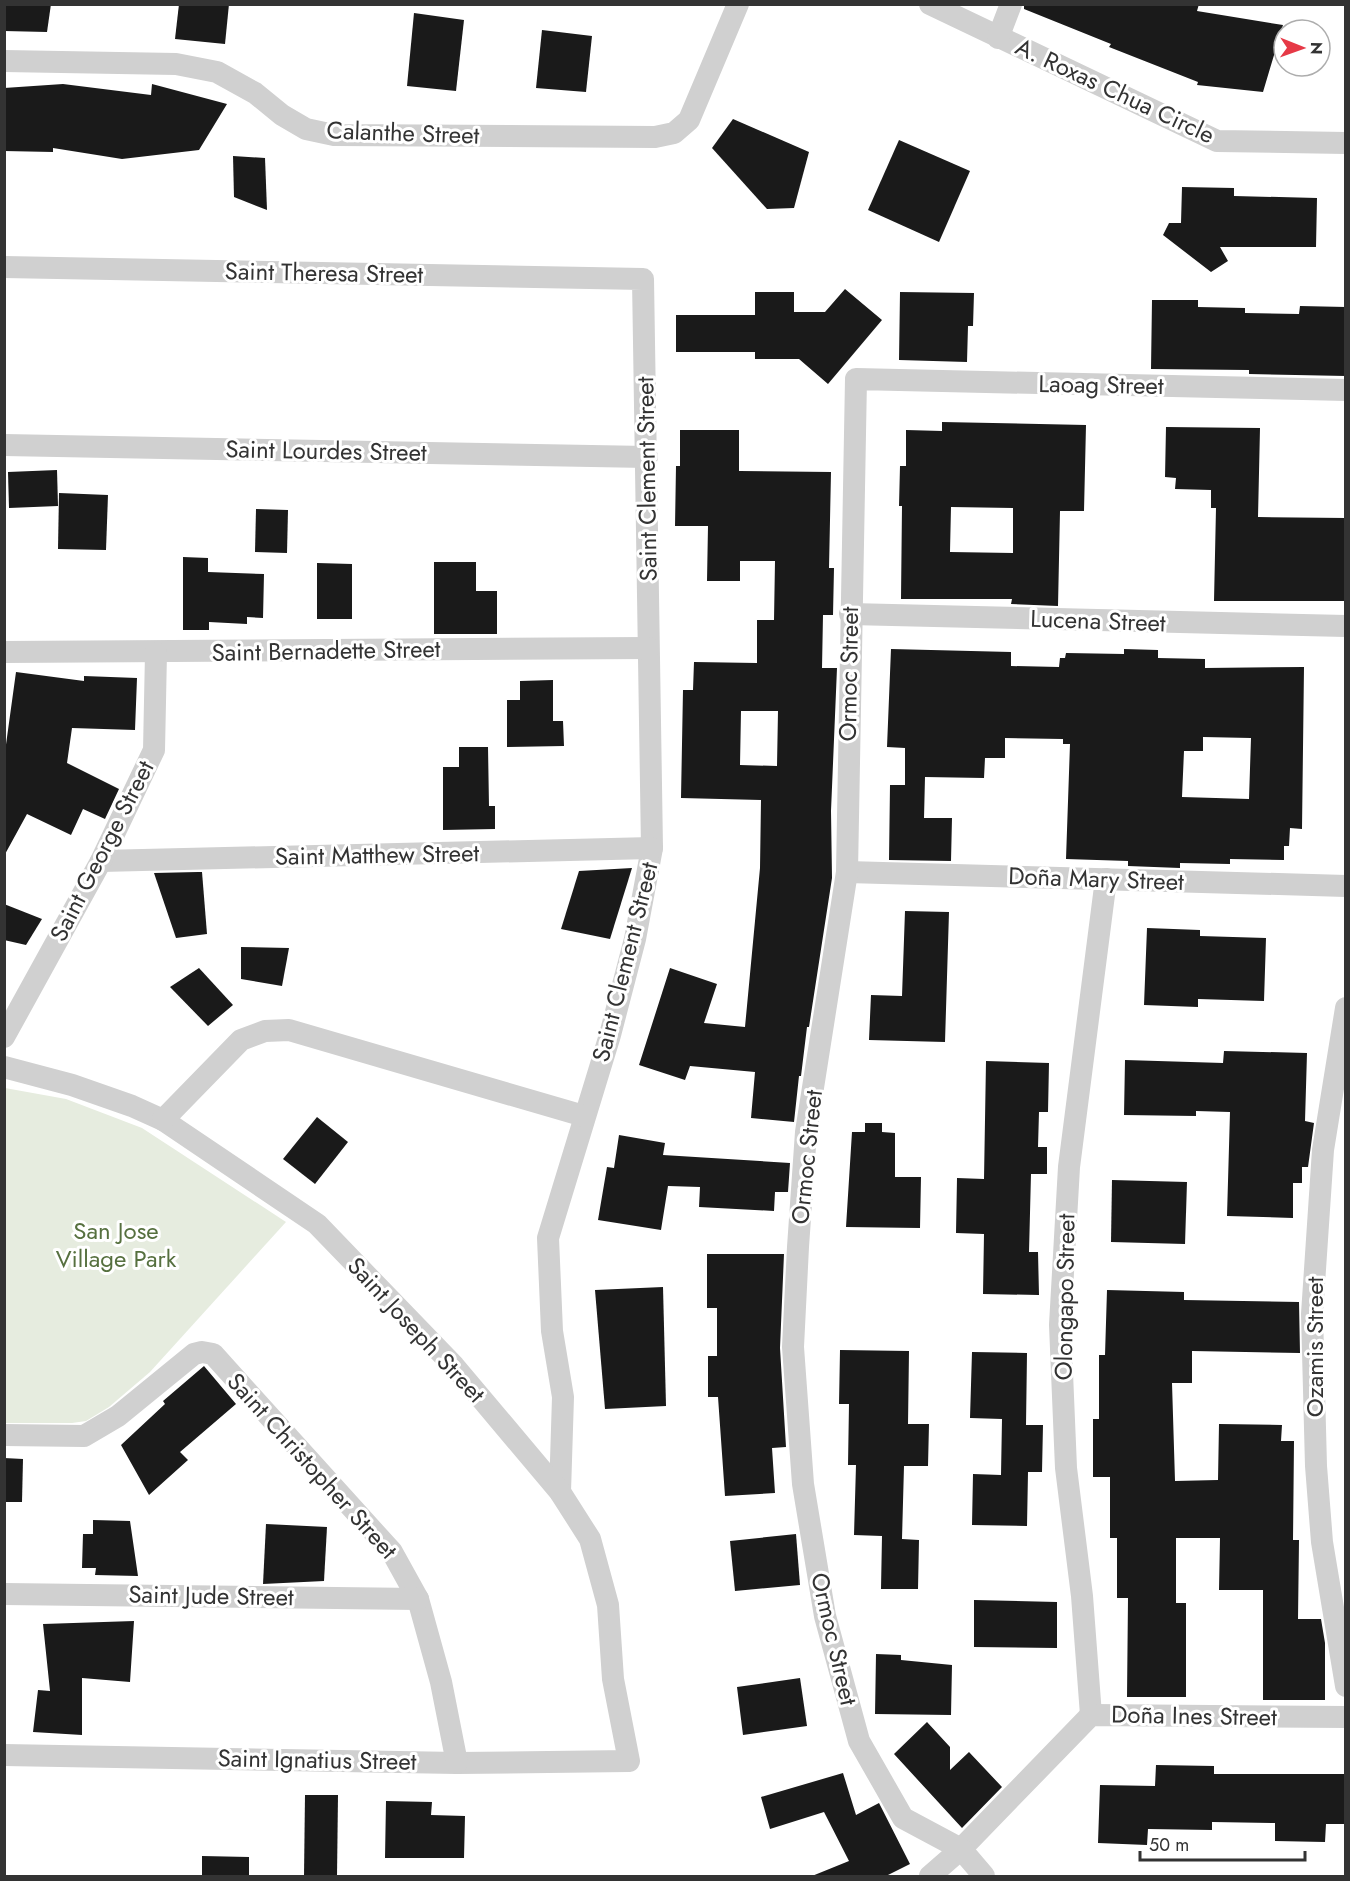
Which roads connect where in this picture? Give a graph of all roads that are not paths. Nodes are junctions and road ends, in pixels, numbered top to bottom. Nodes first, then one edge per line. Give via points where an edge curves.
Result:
1 (738, 4) edge
2 (930, 4) edge
3 (1011, 4) edge
4 (998, 38) junction
5 (4, 61) edge
6 (1346, 143) edge
7 (4, 267) edge
8 (642, 279) joint
9 (856, 379) joint
10 (1346, 390) edge
11 (4, 445) edge
12 (647, 457) junction
13 (850, 614) junction
14 (1346, 626) edge
15 (648, 648) junction
16 (4, 652) edge
17 (156, 653) junction
18 (652, 848) junction
19 (101, 861) junction
20 (848, 872) junction
21 (1106, 879) junction
22 (1346, 885) edge
23 (1346, 1008) edge
24 (4, 1037) edge
25 (4, 1067) edge
26 (584, 1116) junction
27 (163, 1120) junction
28 (4, 1435) edge
29 (560, 1492) junction
30 (4, 1594) edge
31 (418, 1599) junction
32 (1346, 1686) edge
33 (1091, 1715) junction
34 (1346, 1717) edge
35 (4, 1755) edge
36 (629, 1761) joint
37 (457, 1763) junction
38 (961, 1850) junction
39 (930, 1876) edge
40 (984, 1876) edge

1 - 5 street, Calanthe Street via 689,120 674,133 655,137 334,135 306,129 217,72 176,64
2 - 4 street, A. Roxas Chua Circle
3 - 4 street
4 - 6 street, A. Roxas Chua Circle via 1217,141
7 - 8 street, Saint Theresa Street
8 - 12 street, Saint Clement Street
9 - 10 street, Laoag Street
9 - 13 street, Ormoc Street
11 - 12 street, Saint Lourdes Street
12 - 15 street, Saint Clement Street
13 - 14 street, Lucena Street
13 - 20 street, Ormoc Street
15 - 17 street, Saint Bernadette Street
15 - 18 street, Saint Clement Street
16 - 17 street, Saint Bernadette Street
17 - 19 street, Saint George Street via 154,750
18 - 19 street, Saint Matthew Street
18 - 26 street, Saint Clement Street via 632,950
19 - 24 street, Saint George Street
20 - 21 street, Doña Mary Street
20 - 38 street, Ormoc Street via 805,1143 793,1347 803,1484 825,1616 859,1741 903,1818
21 - 22 street, Doña Mary Street
21 - 33 street, Olongapo Street via 1069,1167 1060,1325 1066,1468 1082,1596
23 - 32 street, Ozamis Street via 1323,1150 1312,1314 1322,1542
25 - 27 street, Saint Joseph Street via 82,1089
26 - 27 street via 289,1030 265,1030 241,1040
26 - 29 street, Saint Clement Street via 548,1238 552,1331 563,1397
27 - 29 street, Saint Joseph Street via 317,1224 454,1366
28 - 31 street, Saint Christopher Street via 84,1436 117,1416 194,1354 213,1354 392,1552
29 - 36 street, Saint Joseph Street via 590,1539 608,1605 613,1679
30 - 31 street, Saint Jude Street
31 - 37 street, Saint Christopher Street via 441,1682
33 - 34 street, Doña Ines Street
33 - 38 street, Doña Ines Street
35 - 37 street, Saint Ignatius Street
36 - 37 street, Saint Ignatius Street
38 - 39 street, Doña Ines Street
38 - 40 street, Ormoc Street

